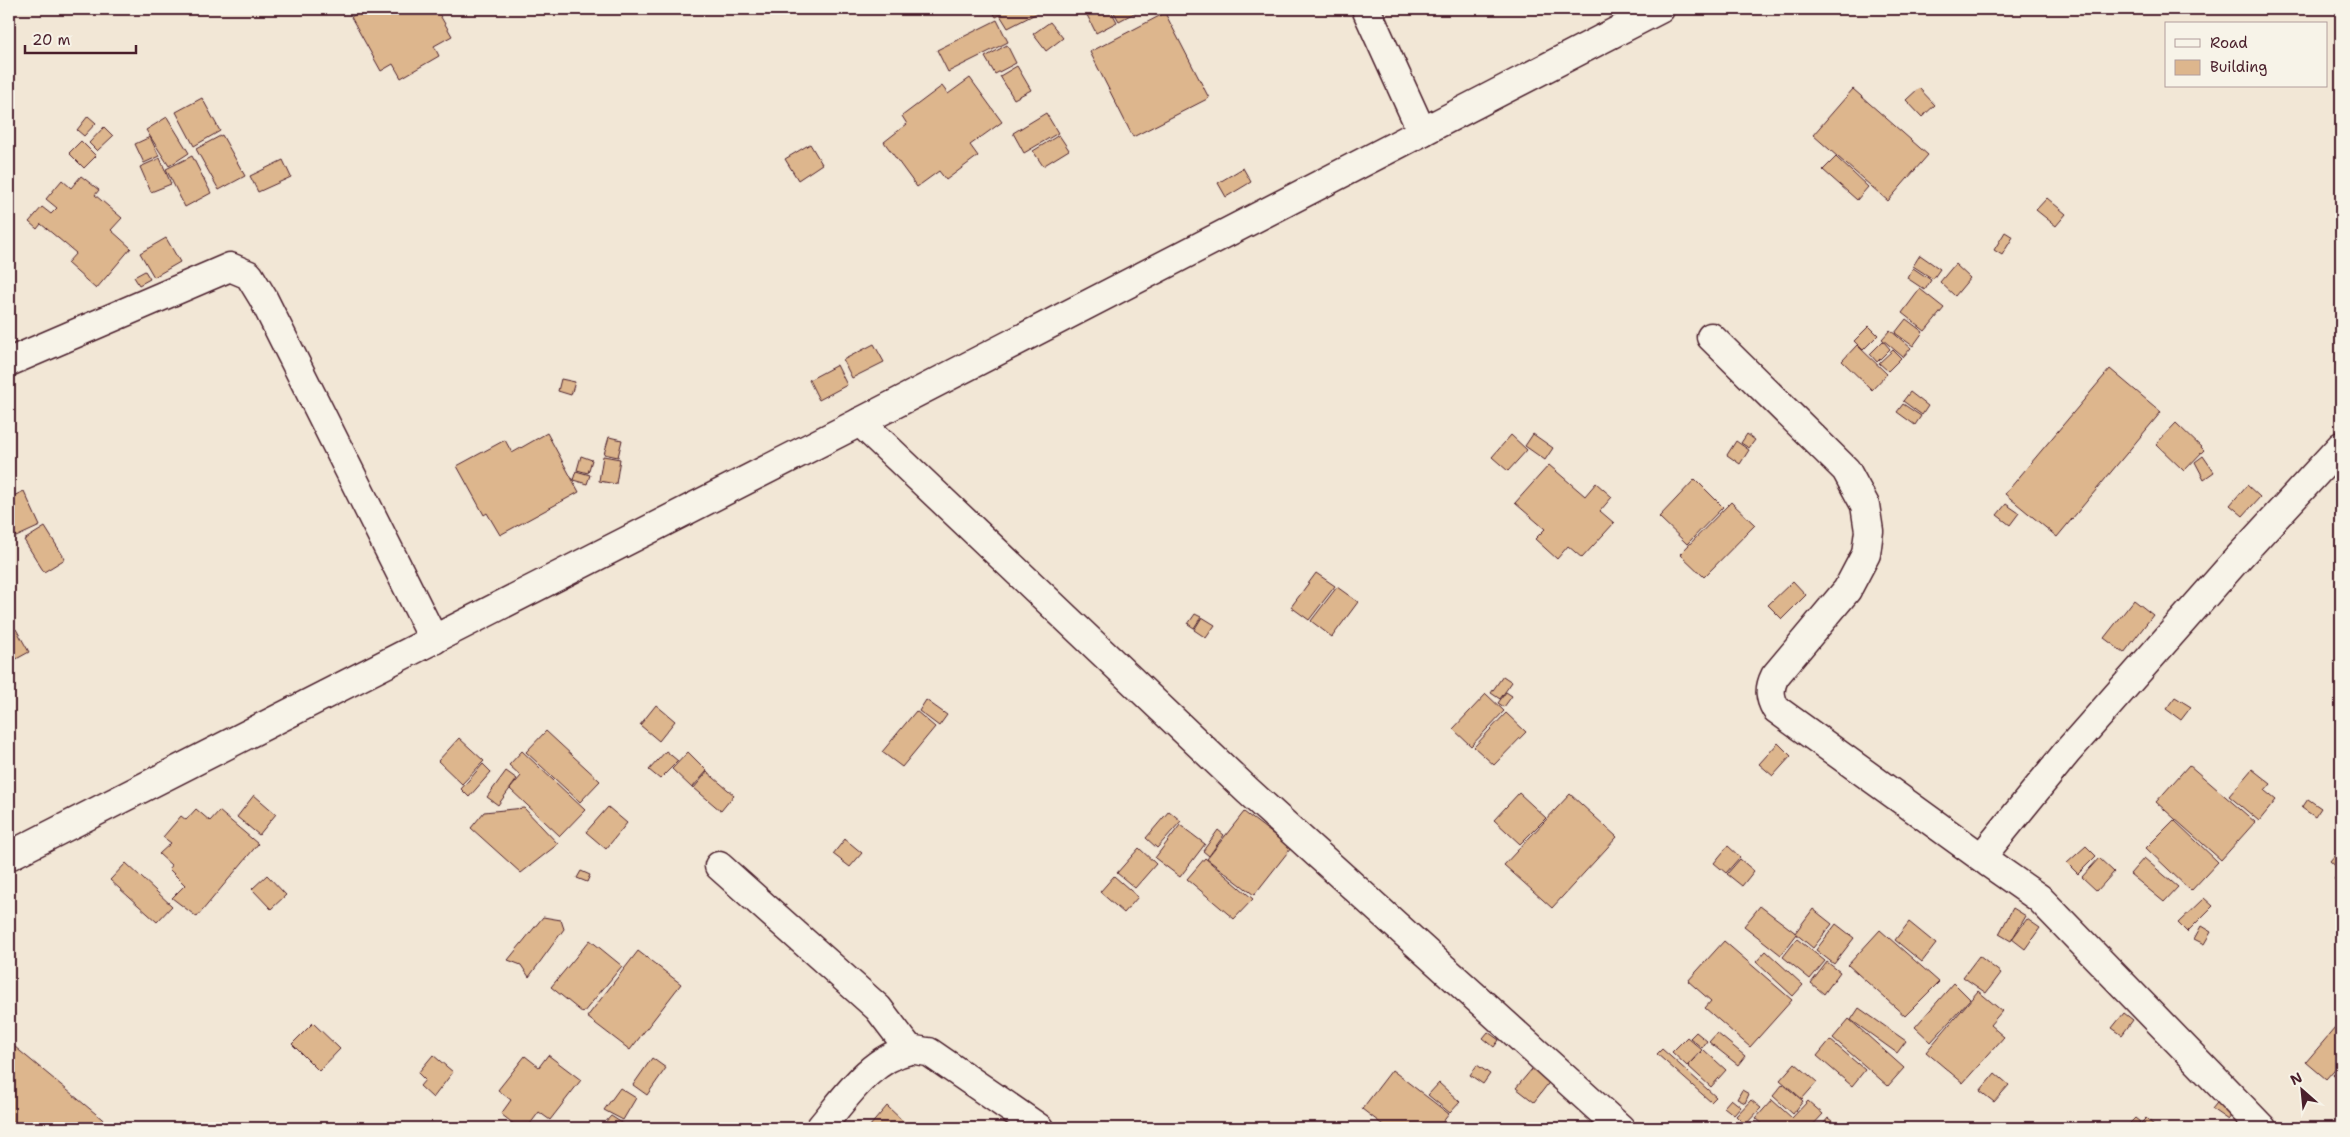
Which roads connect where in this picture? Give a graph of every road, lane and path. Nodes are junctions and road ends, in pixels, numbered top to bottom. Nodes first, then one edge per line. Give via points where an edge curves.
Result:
1 (1366, 9) edge
2 (1660, 9) edge
3 (1422, 132) junction
4 (1711, 337) dead end
5 (9, 362) edge
6 (860, 422) junction
7 (2341, 446) edge
8 (434, 640) junction
9 (9, 856) edge
10 (1989, 863) junction
11 (719, 866) dead end
12 (910, 1050) junction
13 (820, 1128) edge
14 (1039, 1128) edge
15 (1620, 1128) edge
16 (2262, 1128) edge

1 - 3 street
2 - 3 street
3 - 6 street
4 - 10 street via 1846,470 1864,505 1869,531 1866,554 1847,590 1775,676 1770,685 1772,702 1776,709
5 - 8 street via 230,267 249,275
6 - 8 street
6 - 15 street via 1248,791
7 - 10 street via 2238,557 2067,752 1984,854
8 - 9 street
10 - 16 street via 2039,898
11 - 12 street via 878,1008
12 - 13 street via 881,1062 871,1070
12 - 14 street via 929,1052

